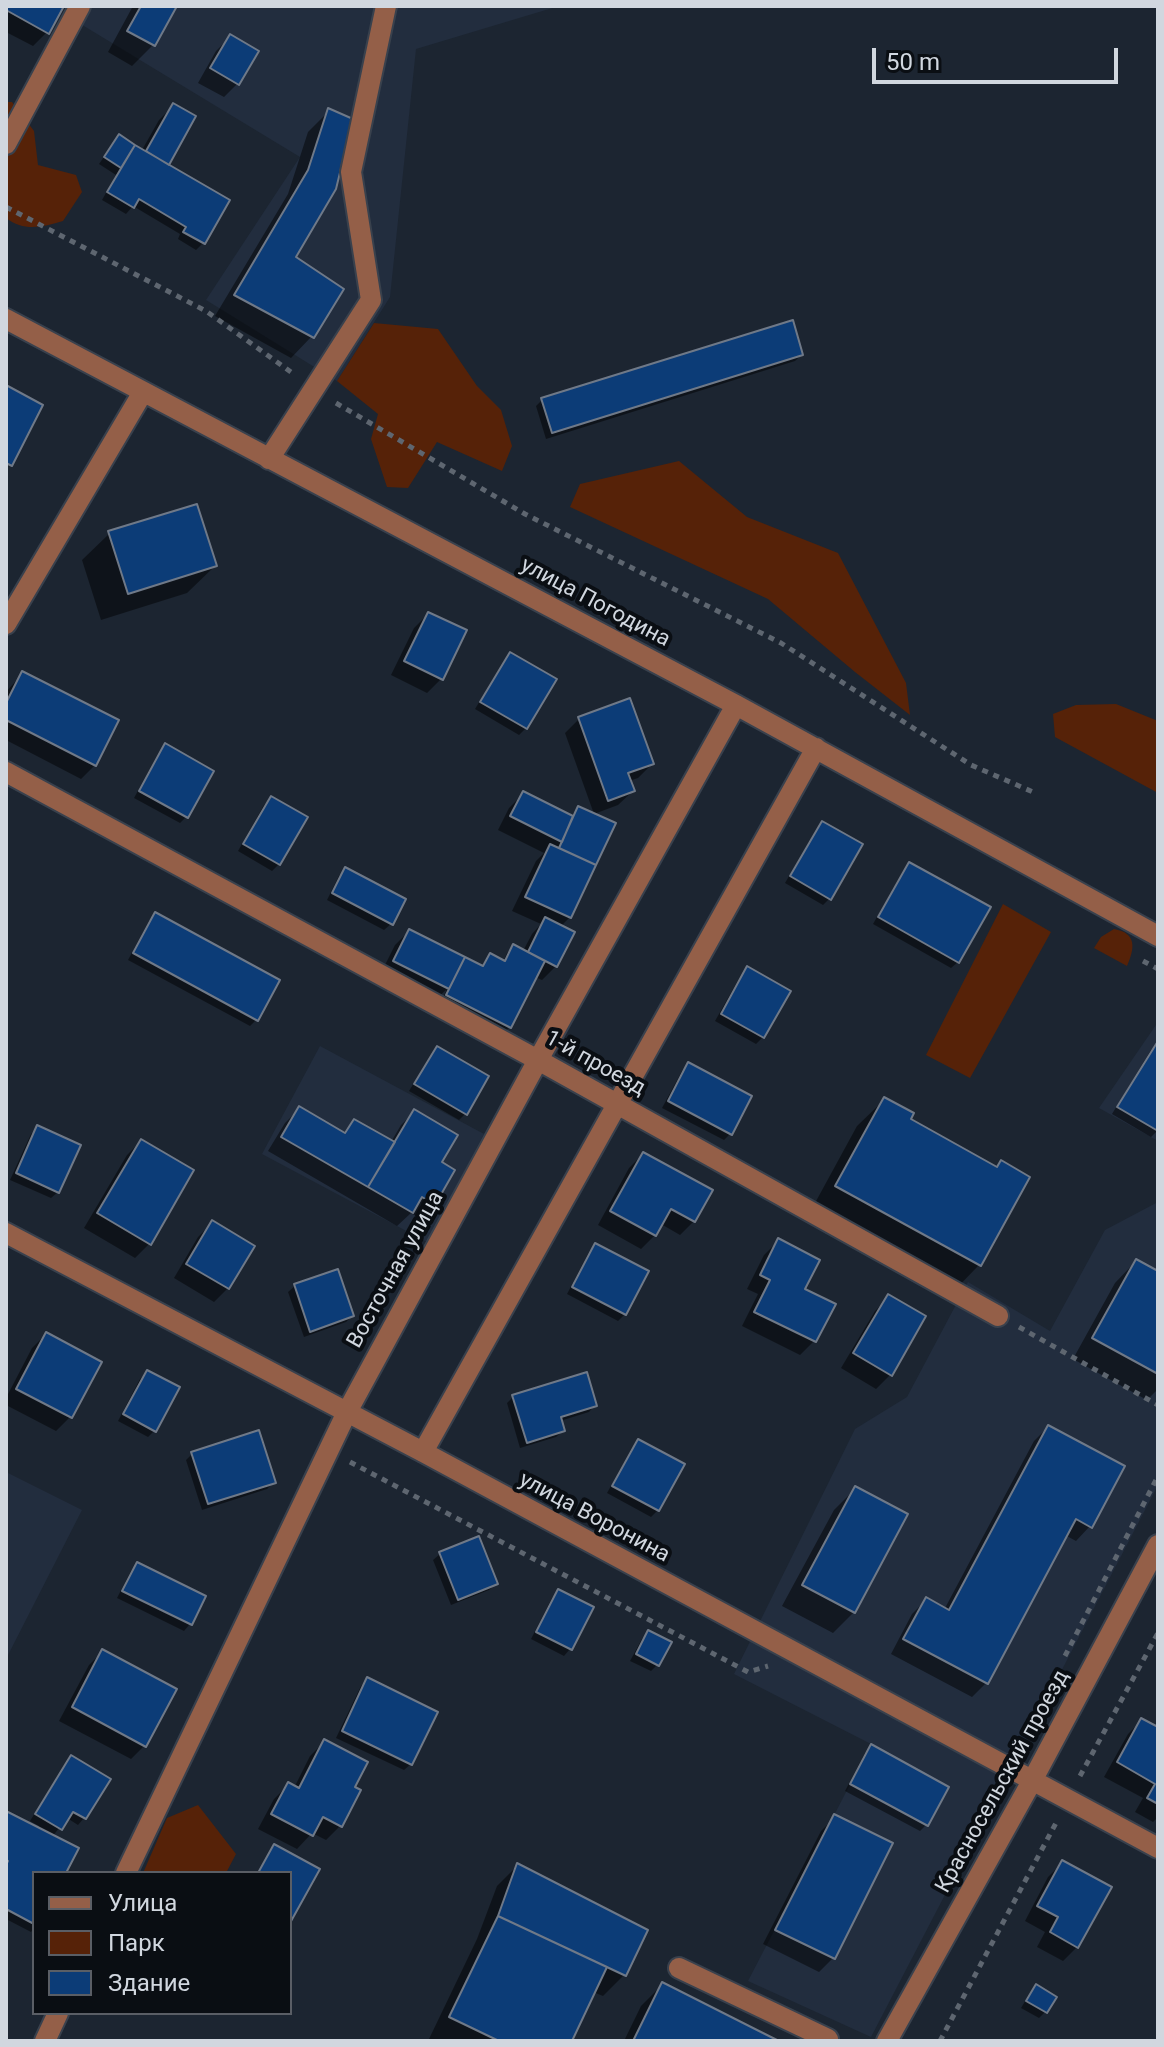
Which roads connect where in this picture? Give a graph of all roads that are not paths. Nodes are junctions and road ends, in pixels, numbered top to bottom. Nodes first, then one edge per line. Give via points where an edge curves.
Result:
1 (80, 6) edge
2 (386, 6) edge
3 (6, 144) edge
4 (6, 319) edge
5 (143, 392) junction
6 (269, 459) junction
7 (6, 624) edge
8 (736, 705) junction
9 (816, 748) junction
10 (6, 772) edge
11 (1158, 936) edge
12 (538, 1060) junction
13 (618, 1104) junction
14 (6, 1233) edge
15 (998, 1316) road end
16 (347, 1412) junction
17 (423, 1452) junction
18 (1158, 1545) edge
19 (1032, 1781) junction
20 (1158, 1848) edge
21 (127, 1871) edge
22 (679, 1968) dead end
23 (57, 2015) edge
24 (45, 2041) edge
25 (827, 2041) edge
26 (887, 2041) edge

1 - 3 street
2 - 6 street via 351,172 371,300
4 - 5 street, улица Погодина
5 - 6 street, улица Погодина
5 - 7 street
6 - 8 street, улица Погодина
8 - 9 street, улица Погодина
8 - 12 street, Восточная улица
9 - 11 street, улица Погодина
9 - 13 street
10 - 12 street, 1-й проезд
12 - 13 street, 1-й проезд
12 - 16 street, Восточная улица
13 - 15 street, 1-й проезд
13 - 17 street
14 - 16 street, улица Воронина
16 - 17 street, улица Воронина
16 - 21 street, Восточная улица
17 - 19 street, улица Воронина
18 - 19 street, Красносельский проезд
19 - 20 street, улица Воронина
19 - 26 street, Красносельский проезд
22 - 25 street
23 - 24 street

